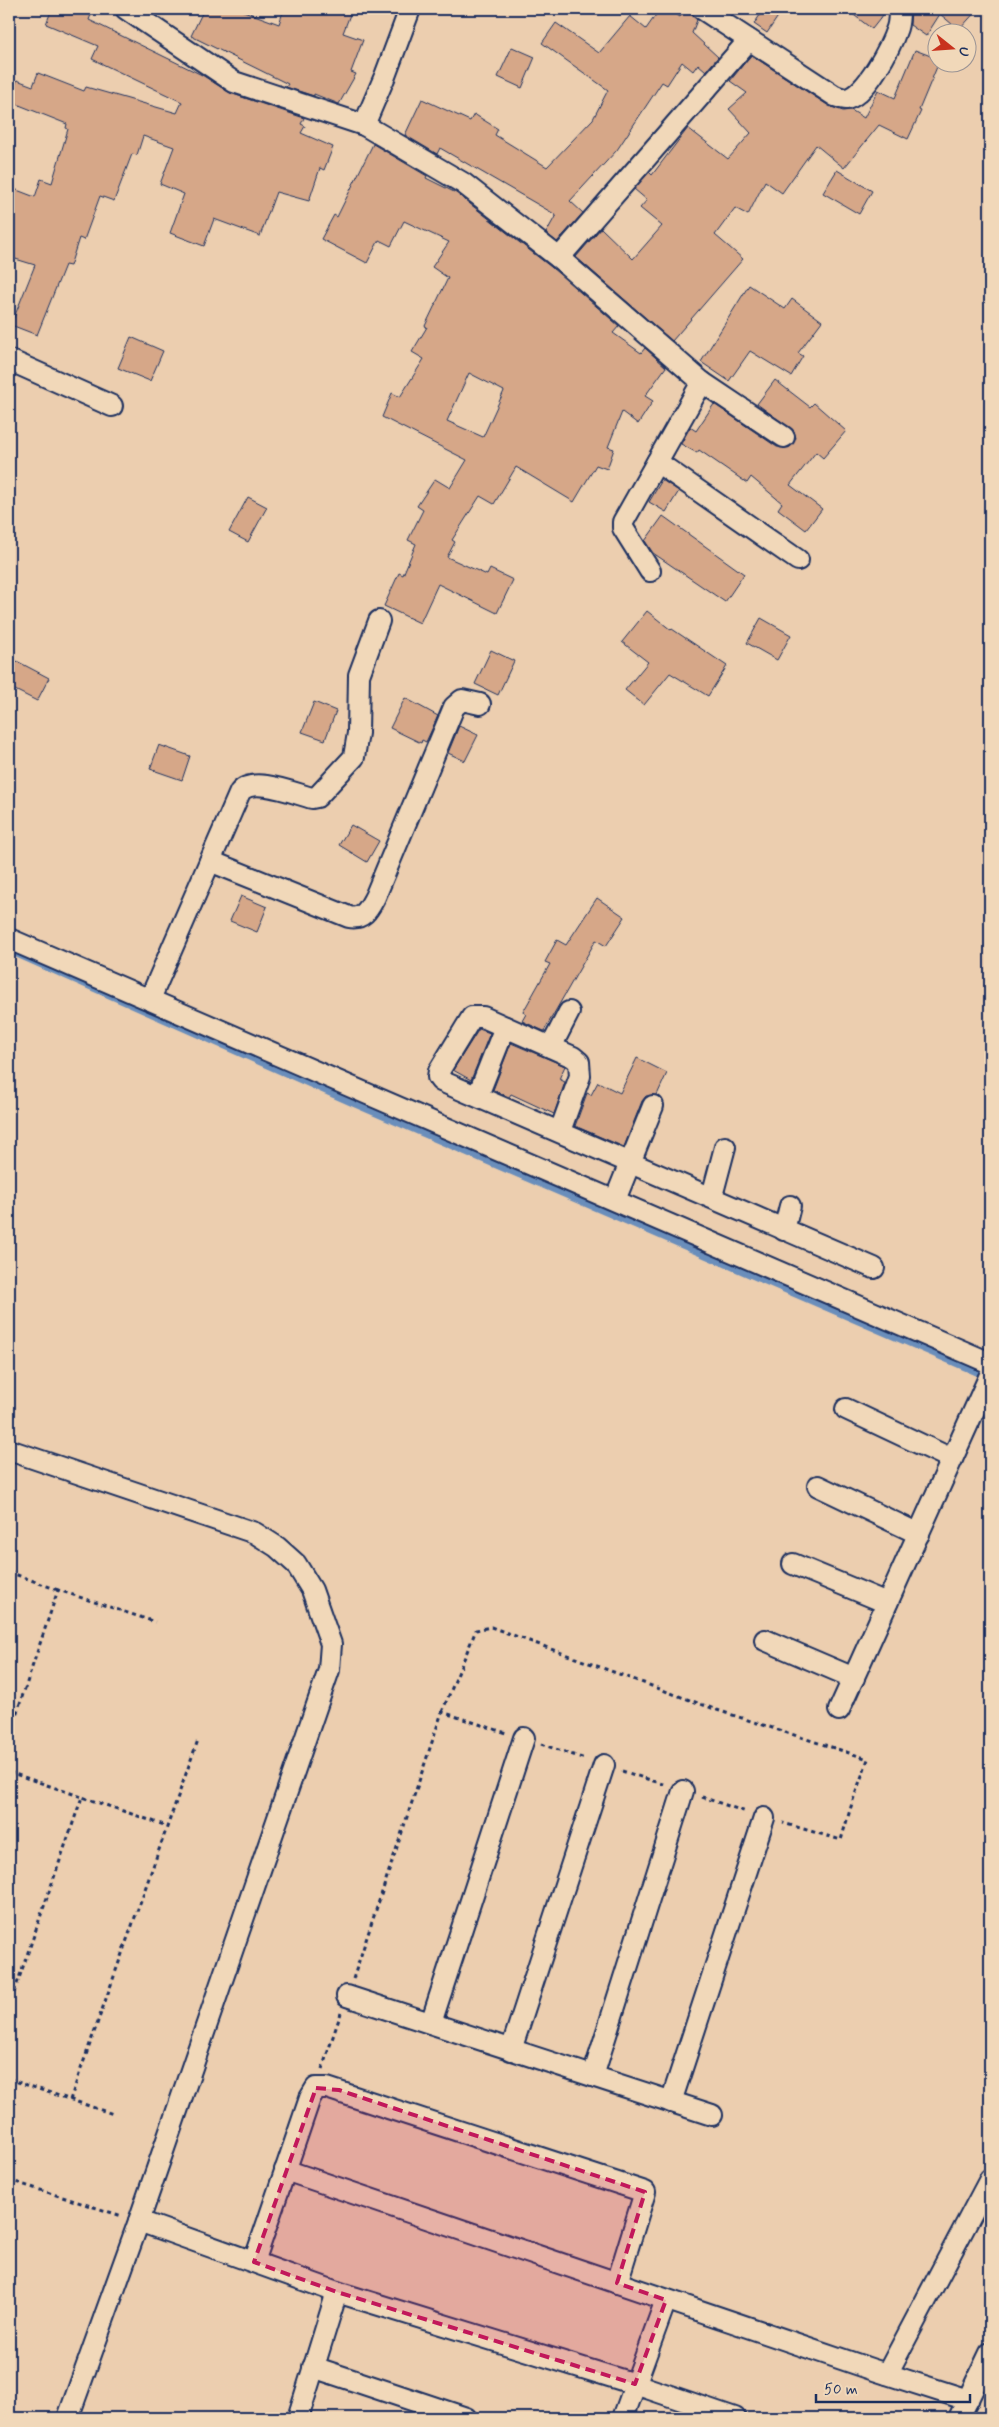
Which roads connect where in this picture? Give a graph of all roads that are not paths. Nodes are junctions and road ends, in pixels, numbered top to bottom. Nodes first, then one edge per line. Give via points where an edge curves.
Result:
1 (126, 9) edge
2 (410, 9) edge
3 (702, 9) edge
4 (899, 9) edge
5 (748, 40) junction
6 (364, 125) junction
7 (559, 258) junction
8 (9, 360) edge
9 (702, 382) junction
10 (112, 406) dead end
11 (784, 437) dead end
12 (657, 462) junction
13 (798, 560) dead end
14 (650, 571) dead end
15 (379, 621) dead end
16 (480, 704) dead end
17 (210, 861) junction
18 (9, 939) edge
19 (150, 999) junction
20 (569, 1012) dead end
21 (505, 1027) junction
22 (551, 1047) junction
23 (478, 1095) junction
24 (653, 1106) dead end
25 (560, 1131) junction
26 (725, 1147) dead end
27 (631, 1163) junction
28 (712, 1196) junction
29 (615, 1200) junction
30 (790, 1206) dead end
31 (784, 1230) junction
32 (874, 1268) dead end
33 (989, 1373) edge
34 (846, 1409) dead end
35 (9, 1450) edge
36 (952, 1459) junction
37 (818, 1486) dead end
38 (919, 1534) junction
39 (793, 1564) dead end
40 (888, 1603) junction
41 (764, 1640) dead end
42 (854, 1678) junction
43 (839, 1710) dead end
44 (524, 1738) dead end
45 (604, 1765) dead end
46 (683, 1791) dead end
47 (764, 1818) dead end
48 (347, 1996) dead end
49 (430, 2023) junction
50 (511, 2050) junction
51 (593, 2076) junction
52 (671, 2102) junction
53 (712, 2115) dead end
54 (285, 2170) junction
55 (990, 2179) edge
56 (139, 2222) junction
57 (254, 2262) junction
58 (617, 2283) junction
59 (336, 2292) junction
60 (666, 2300) junction
61 (990, 2353) edge
62 (313, 2367) junction
63 (887, 2374) junction
64 (634, 2384) junction
65 (968, 2400) junction
66 (68, 2418) edge
67 (298, 2418) edge
68 (466, 2418) edge
69 (623, 2418) edge
70 (735, 2418) edge
71 (959, 2418) edge

1 - 6 street via 234,82
2 - 6 street
3 - 5 street
4 - 5 street via 898,26 892,40 865,87 845,99 835,96
5 - 7 street
6 - 7 street via 463,182
7 - 9 street
8 - 10 street
9 - 11 street
9 - 12 street
12 - 13 street
12 - 14 street via 623,526
15 - 17 street via 359,675 358,733 354,757 317,797 257,784 245,786
16 - 17 street via 462,700 454,707 375,897 362,916 349,917
17 - 19 street
18 - 19 street
19 - 29 street
20 - 22 street
21 - 22 street
21 - 23 street
21 - 23 street via 483,1017 472,1017 438,1073 441,1080
22 - 25 street via 573,1057 581,1069
23 - 25 street
24 - 27 street
25 - 27 street
26 - 28 street
27 - 28 street
27 - 29 street
28 - 31 street
29 - 33 street
30 - 31 street
31 - 32 street
33 - 36 street
34 - 36 street
35 - 56 street via 255,1533 296,1564 312,1590 331,1644 329,1670
36 - 38 street
37 - 38 street
38 - 40 street
39 - 40 street
40 - 42 street
41 - 42 street
42 - 43 street
44 - 49 street
45 - 50 street
46 - 51 street
47 - 52 street
48 - 49 street
49 - 50 street
50 - 51 street
51 - 52 street
52 - 53 street
54 - 57 street
54 - 58 street
54 - 58 street via 310,2098 316,2088 328,2088 645,2192
55 - 63 street
56 - 57 street
56 - 66 street
57 - 59 street
58 - 60 street
59 - 62 street
59 - 64 street
60 - 63 street
60 - 64 street
61 - 65 street
62 - 67 street
62 - 68 street
63 - 65 street
64 - 69 street
64 - 70 street
65 - 71 street

